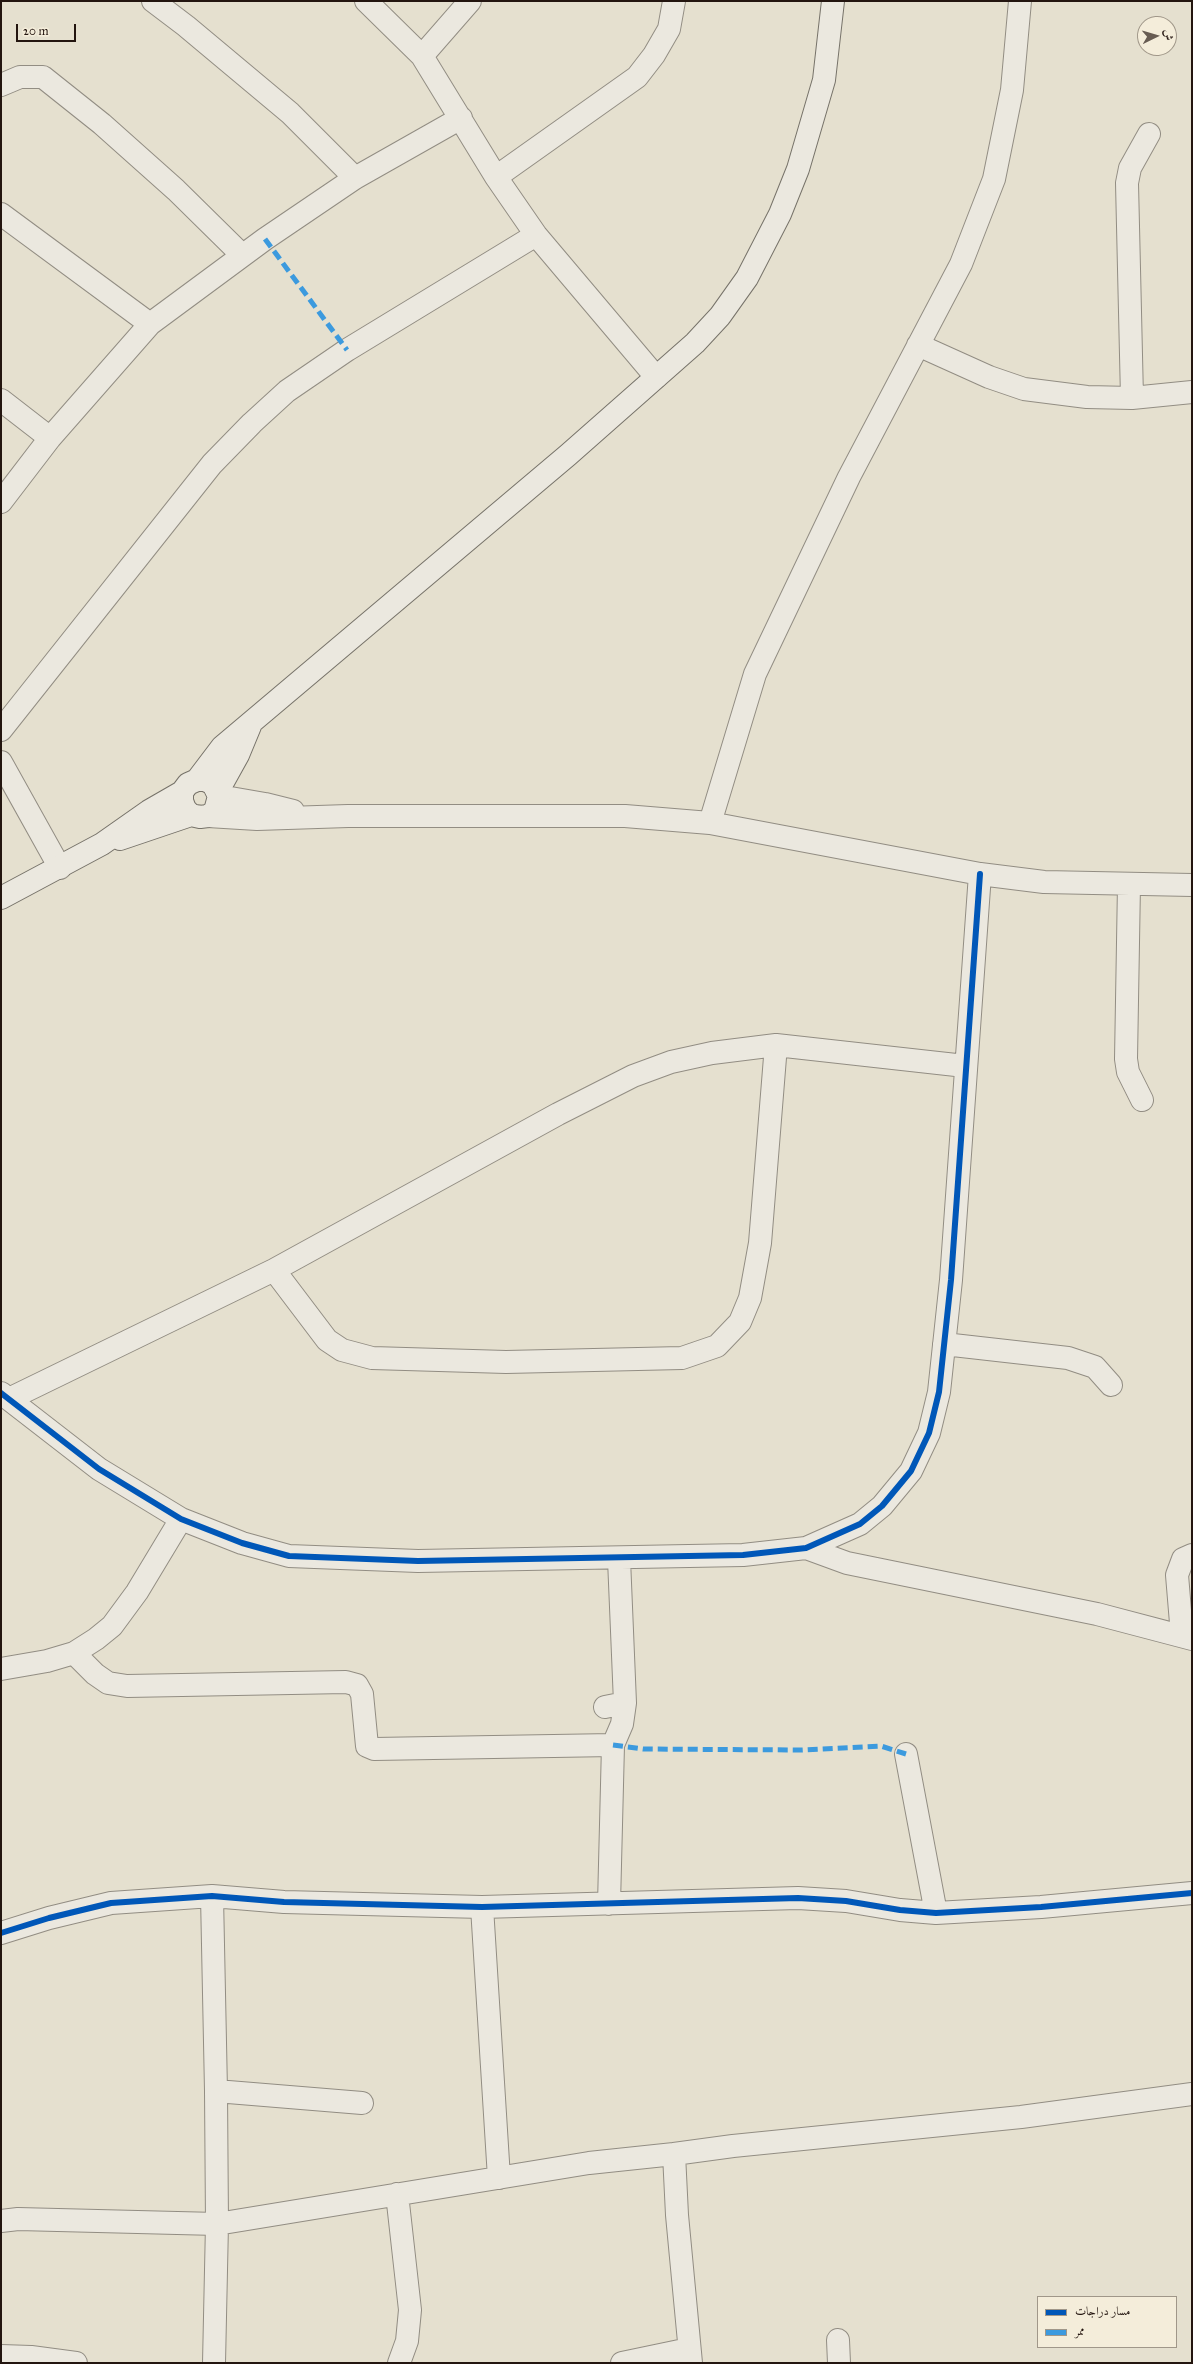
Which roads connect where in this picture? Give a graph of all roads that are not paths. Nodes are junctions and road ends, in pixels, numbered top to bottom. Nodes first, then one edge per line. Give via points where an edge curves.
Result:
1 (153, 1) edge
2 (366, 1) edge
3 (470, 1) edge
4 (674, 1) edge
5 (833, 1) edge
6 (1020, 1) edge
7 (422, 56) junction
8 (1, 85) edge
9 (461, 118) junction
10 (1149, 134) dead end
11 (496, 177) junction
12 (355, 178) junction
13 (1, 214) edge
14 (536, 234) junction
15 (242, 255) junction
16 (150, 324) junction
17 (918, 345) junction
18 (656, 377) junction
19 (1192, 392) edge
20 (1132, 398) junction
21 (1, 400) edge
22 (50, 438) junction
23 (1, 502) edge
24 (251, 722) junction
25 (1, 730) edge
26 (1, 762) edge
27 (190, 786) junction
28 (218, 793) junction
29 (200, 815) junction
30 (317, 818) junction
31 (710, 823) junction
32 (102, 844) junction
33 (60, 868) junction
34 (980, 874) junction
35 (1129, 884) junction
36 (1192, 885) edge
37 (1, 898) edge
38 (776, 1045) junction
39 (965, 1066) junction
40 (1142, 1100) dead end
41 (274, 1270) junction
42 (944, 1344) junction
43 (1111, 1385) dead end
44 (5, 1396) edge
45 (181, 1519) junction
46 (806, 1548) junction
47 (1192, 1555) edge
48 (619, 1559) junction
49 (1187, 1637) edge
50 (74, 1653) junction
51 (1, 1669) edge
52 (613, 1745) junction
53 (906, 1754) dead end
54 (1192, 1893) edge
55 (212, 1896) junction
56 (609, 1904) junction
57 (482, 1907) junction
58 (936, 1913) junction
59 (1, 1933) edge
60 (216, 2091) junction
61 (1192, 2094) edge
62 (362, 2102) dead end
63 (674, 2154) junction
64 (499, 2178) junction
65 (397, 2194) junction
66 (1, 2221) edge
67 (217, 2224) junction
68 (838, 2340) dead end
69 (1, 2356) edge
70 (690, 2356) edge
71 (76, 2363) edge
72 (214, 2363) edge
73 (399, 2363) edge
74 (622, 2363) edge
75 (839, 2363) edge

1 - 12 street via 290,113
2 - 7 street
3 - 7 street
4 - 11 street via 669,29 654,56 637,77
5 - 18 street via 824,80 798,169 780,214 747,278 720,316
6 - 17 street via 1012,90 994,179 960,264
7 - 9 street
8 - 15 street via 20,77 43,77 102,124 176,190
9 - 11 street
9 - 12 street
10 - 20 street via 1130,168 1127,183
11 - 14 street
12 - 15 street
13 - 16 street
14 - 18 street
14 - 25 street via 347,350 288,391 252,423 212,464
15 - 16 street
16 - 22 street
17 - 20 street via 989,377 1024,389 1080,396
17 - 31 street via 846,484 754,674
18 - 24 street via 568,455
19 - 20 street
21 - 22 street
22 - 23 street
24 - 27 street via 222,748
24 - 28 street via 238,755
26 - 33 street
27 - 28 street via 209,782
27 - 29 street via 182,801 185,809
27 - 32 street
28 - 29 street via 215,811
28 - 30 street
29 - 30 street via 258,819
29 - 32 street
30 - 31 street via 625,816
31 - 34 street
32 - 33 street
33 - 37 street
34 - 35 street via 1044,882
34 - 39 street
35 - 36 street
35 - 40 street via 1126,1059 1128,1072
38 - 39 street
38 - 41 street via 712,1053 671,1062 633,1076 558,1114
38 - 41 street via 760,1243 750,1298 740,1322 717,1346 682,1358 506,1362 372,1358 342,1350 327,1340
39 - 42 street
41 - 44 street
42 - 43 street via 1068,1358 1095,1366
42 - 46 street via 939,1392 928,1433 911,1471 882,1506 860,1524
44 - 45 street via 99,1469
45 - 48 street via 242,1543 289,1556 418,1561
45 - 50 street via 137,1592 112,1626 96,1640
46 - 48 street via 743,1555
46 - 49 street via 847,1563 1060,1606
47 - 49 street via 1183,1559 1177,1575
48 - 52 street via 615,1705 622,1724
50 - 51 street via 27,1666
50 - 52 street via 108,1683 127,1686 346,1682 357,1685 362,1694 367,1746 374,1749
52 - 56 street
53 - 58 street
54 - 58 street via 1041,1907
55 - 57 street via 284,1902
55 - 59 street via 111,1903
55 - 60 street
56 - 57 street
56 - 58 street via 798,1898 846,1901
57 - 64 street
60 - 62 street
60 - 67 street
61 - 63 street via 1021,2117
63 - 64 street via 589,2163
63 - 70 street
64 - 65 street
65 - 67 street
65 - 73 street via 410,2310 407,2341
66 - 67 street via 18,2219
67 - 72 street
68 - 75 street
69 - 71 street
70 - 74 street

